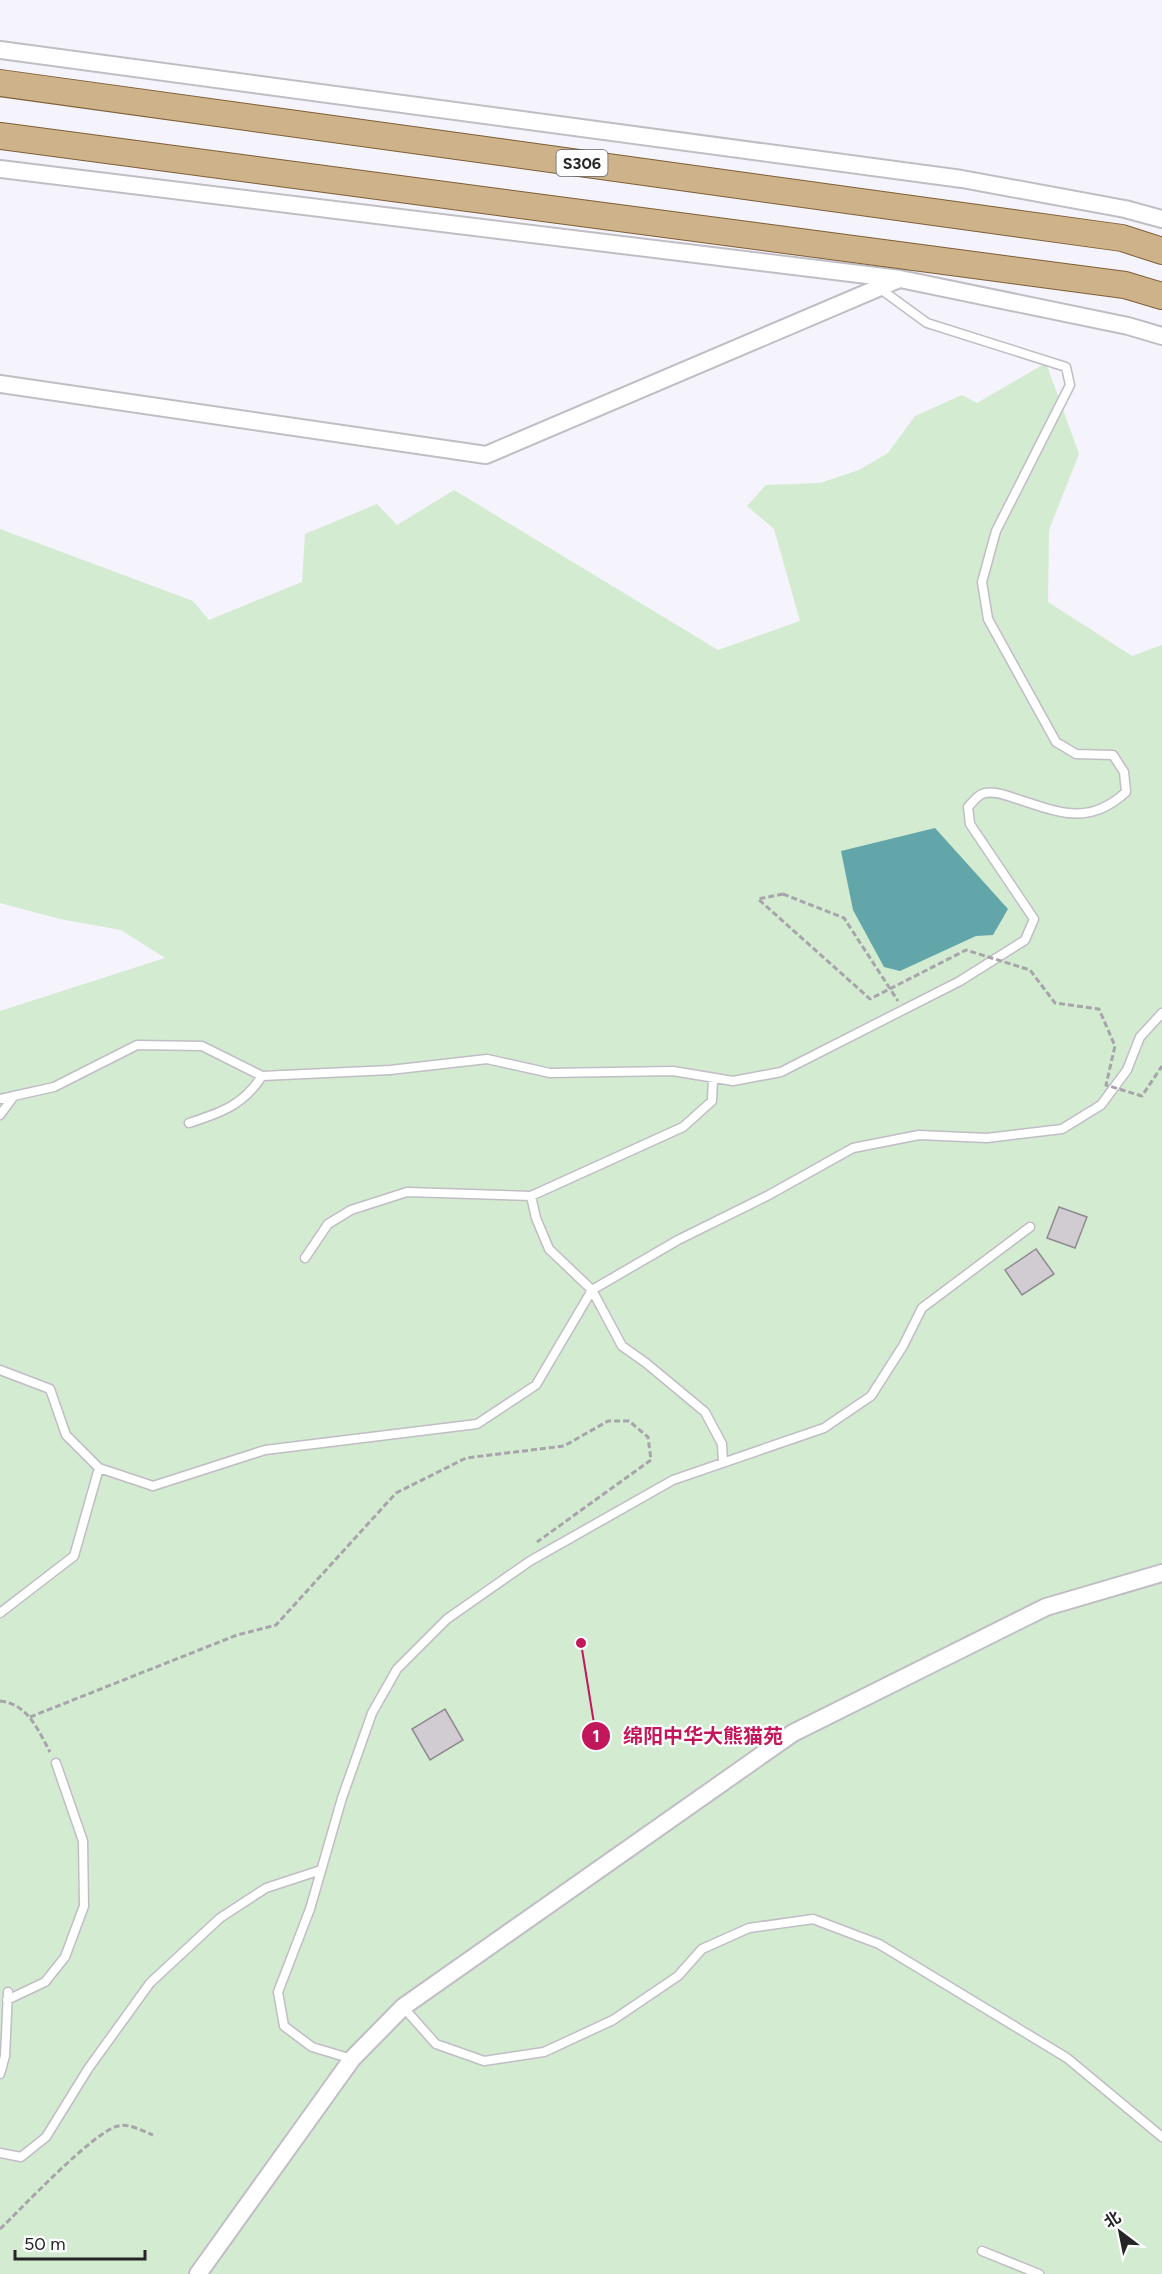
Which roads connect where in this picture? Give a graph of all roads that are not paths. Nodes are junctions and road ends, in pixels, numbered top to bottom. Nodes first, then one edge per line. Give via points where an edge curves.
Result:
1 (0, 50) edge
2 (0, 83) edge
3 (0, 136) edge
4 (0, 169) edge
5 (1162, 219) edge
6 (1162, 251) edge
7 (900, 279) junction
8 (878, 288) junction
9 (1162, 296) edge
10 (1162, 336) edge
11 (0, 384) edge
12 (1162, 1013) edge
13 (262, 1076) junction
14 (714, 1078) junction
15 (14, 1096) junction
16 (0, 1099) edge
17 (0, 1115) edge
18 (189, 1123) dead end
19 (531, 1196) junction
20 (1030, 1227) dead end
21 (305, 1258) dead end
22 (592, 1290) junction
23 (0, 1370) edge
24 (723, 1462) junction
25 (99, 1468) junction
26 (1162, 1573) edge
27 (0, 1614) edge
28 (56, 1763) road end
29 (321, 1870) junction
30 (403, 2007) junction
31 (352, 2059) junction
32 (0, 2074) edge
33 (1162, 2137) edge
34 (0, 2153) edge
35 (982, 2251) dead end
36 (198, 2274) edge
37 (1039, 2274) edge

1 - 5 street via 962,179
2 - 6 main road, S306 via 1122,238
3 - 9 main road via 1114,283
4 - 7 street
7 - 8 street
7 - 10 street
8 - 11 street via 486,455
8 - 14 lane via 927,323 1066,367 1070,386 996,531 982,582 988,619 1056,742 1076,754 1113,755 1124,772 1126,792 1111,806 1083,815 999,793 982,794 968,807 970,824 1034,919 1025,940 960,981 781,1072 733,1081
12 - 22 lane via 1140,1037 1127,1070 1101,1106 1062,1129 987,1138 920,1135 853,1148
13 - 14 lane via 390,1070 487,1059 550,1073 673,1071
13 - 15 lane via 202,1046 137,1046 54,1087
13 - 18 lane via 252,1092 229,1110
14 - 19 lane via 712,1101 683,1127
15 - 16 lane
15 - 17 lane
19 - 21 lane via 406,1192 351,1210 328,1224
19 - 22 lane via 549,1249
20 - 24 lane via 922,1308 871,1396 824,1428
22 - 24 lane via 622,1347 705,1412 722,1444
22 - 25 lane via 536,1385 477,1424 265,1450 153,1486
23 - 25 lane via 50,1389 66,1435
24 - 29 lane via 673,1480 530,1561 447,1619 397,1669 372,1713
25 - 27 lane via 74,1556
26 - 30 street via 1046,1607 793,1733
28 - 32 lane via 82,1841 84,1906 64,1957 45,1982 7,1996 5,2056
29 - 31 lane via 278,1992 284,2026 312,2047
29 - 34 lane via 266,1888 220,1918 150,1983 88,2069 46,2137 21,2157
30 - 31 street
30 - 33 lane via 436,2044 484,2061 544,2052 613,2020 678,1976 702,1949 749,1928 813,1919 879,1944 1067,2058
31 - 36 street
35 - 37 lane

